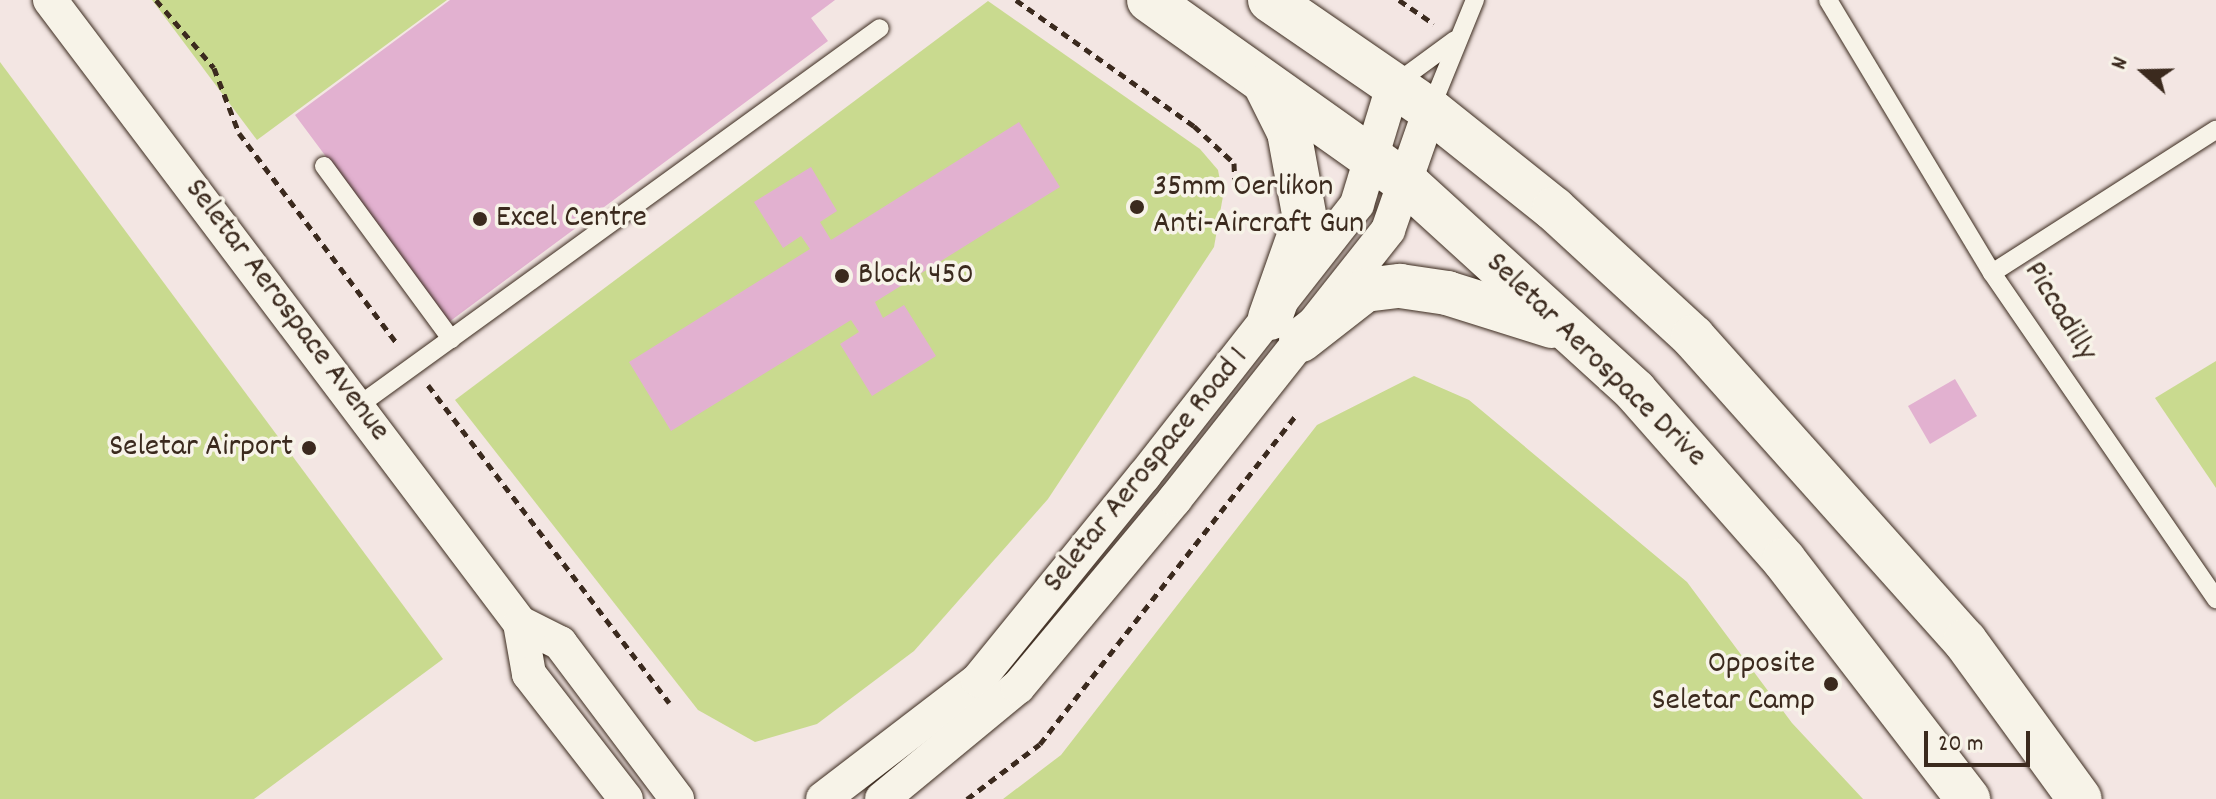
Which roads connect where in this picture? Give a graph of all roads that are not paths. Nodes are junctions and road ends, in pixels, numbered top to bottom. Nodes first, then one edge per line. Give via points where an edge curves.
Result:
1 (50, 0) edge
2 (1149, 0) edge
3 (1270, 0) edge
4 (1475, 0) edge
5 (1828, 0) edge
6 (880, 28) dead end
7 (1456, 39) junction
8 (1265, 83) junction
9 (1393, 86) junction
10 (1430, 110) junction
11 (2216, 130) edge
12 (1373, 161) junction
13 (324, 166) dead end
14 (1409, 185) junction
15 (1992, 273) junction
16 (1286, 329) junction
17 (1570, 332) junction
18 (451, 339) junction
19 (358, 406) junction
20 (2216, 599) edge
21 (520, 623) junction
22 (671, 791) edge
23 (626, 799) edge
24 (702, 799) edge
25 (823, 799) edge
26 (882, 799) edge
27 (1968, 799) edge
28 (2080, 799) edge

1 - 19 street, Seletar Aerospace Avenue
2 - 8 street, Seletar Aerospace Drive
3 - 9 street
4 - 7 lane
5 - 15 lane
6 - 18 lane
7 - 9 lane
7 - 10 lane
8 - 12 street, Seletar Aerospace Drive
8 - 16 street via 1289,132 1305,219
9 - 10 street
9 - 12 street, Seletar Aerospace Road 1
10 - 14 street, Seletar Aerospace Road 1
10 - 28 street via 1554,209 1693,337 1965,641
11 - 15 lane, Piccadilly
12 - 14 street, Seletar Aerospace Drive
12 - 16 street, Seletar Aerospace Road 1 via 1357,204
13 - 18 lane
14 - 16 street, Seletar Aerospace Road 1 via 1388,230
14 - 17 street, Seletar Aerospace Drive
15 - 20 lane, Piccadilly
16 - 17 street via 1365,290 1400,286 1447,293
16 - 25 street, Seletar Aerospace Road 1 via 978,680
16 - 26 street, Seletar Aerospace Road 1 via 1018,687
17 - 27 street, Seletar Aerospace Drive via 1687,442
18 - 19 lane
19 - 21 street, Seletar Aerospace Avenue
21 - 22 street, Seletar Aerospace Avenue via 560,643
21 - 23 street, Seletar Aerospace Avenue via 529,674
22 - 24 street

